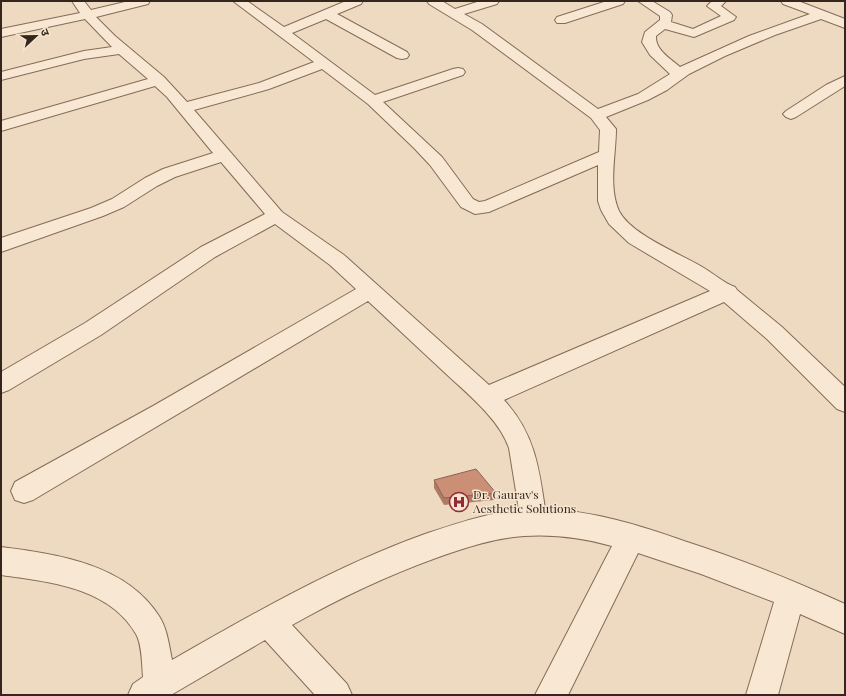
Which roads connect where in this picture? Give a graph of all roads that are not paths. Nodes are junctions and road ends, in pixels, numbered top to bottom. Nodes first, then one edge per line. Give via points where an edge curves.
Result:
1 (144, 1) edge
2 (239, 1) edge
3 (357, 1) edge
4 (433, 1) edge
5 (493, 1) edge
6 (618, 1) edge
7 (644, 1) edge
8 (720, 1) edge
9 (787, 1) edge
10 (82, 8) edge
11 (327, 14) junction
12 (456, 14) junction
13 (821, 15) junction
14 (561, 20) dead end
15 (663, 24) junction
16 (845, 24) edge
17 (283, 32) junction
18 (1, 33) edge
19 (121, 50) junction
20 (402, 55) dead end
21 (325, 63) junction
22 (684, 71) junction
23 (458, 72) dead end
24 (1, 76) edge
25 (159, 80) junction
26 (845, 80) edge
27 (373, 101) junction
28 (184, 108) junction
29 (791, 114) dead end
30 (596, 115) junction
31 (1, 126) edge
32 (606, 154) junction
33 (224, 155) junction
34 (276, 216) junction
35 (1, 245) edge
36 (371, 290) junction
37 (728, 292) junction
38 (1, 383) edge
39 (486, 398) junction
40 (845, 402) edge
41 (24, 491) dead end
42 (534, 522) junction
43 (631, 537) junction
44 (1, 561) edge
45 (791, 594) junction
46 (845, 619) edge
47 (269, 622) junction
48 (152, 689) edge
49 (336, 695) edge
50 (551, 695) edge
51 (762, 695) edge

1 - 10 street
2 - 17 street
3 - 11 street
4 - 12 street
5 - 12 street
6 - 14 street
7 - 15 street via 666,15
8 - 15 street via 713,6 730,17 700,31 694,33
9 - 13 street
10 - 18 street
10 - 19 street
11 - 17 street
11 - 20 street
12 - 30 street
13 - 16 street
13 - 22 street via 744,43
15 - 22 street via 650,35 649,42 655,52
17 - 21 street
19 - 24 street via 84,55
19 - 25 street
21 - 27 street
21 - 28 street via 264,86
22 - 30 street via 638,100
23 - 27 street
25 - 28 street
25 - 31 street
26 - 29 street
27 - 32 street via 420,144 467,203 475,208 492,205
28 - 33 street
30 - 32 street via 608,129
32 - 37 street via 610,211 622,228 641,242
33 - 34 street
33 - 35 street via 169,173 118,203 97,212
34 - 36 street via 337,260
34 - 38 street via 208,252 93,329
36 - 39 street
36 - 41 street
37 - 39 street
37 - 40 street
39 - 42 street via 508,424 521,448
42 - 43 street via 584,527
42 - 47 street via 480,529 428,546 363,572
43 - 45 street via 726,568
43 - 50 street
44 - 48 street via 71,573 104,585 132,605 150,628
45 - 46 street
45 - 51 street
47 - 48 street
47 - 49 street

